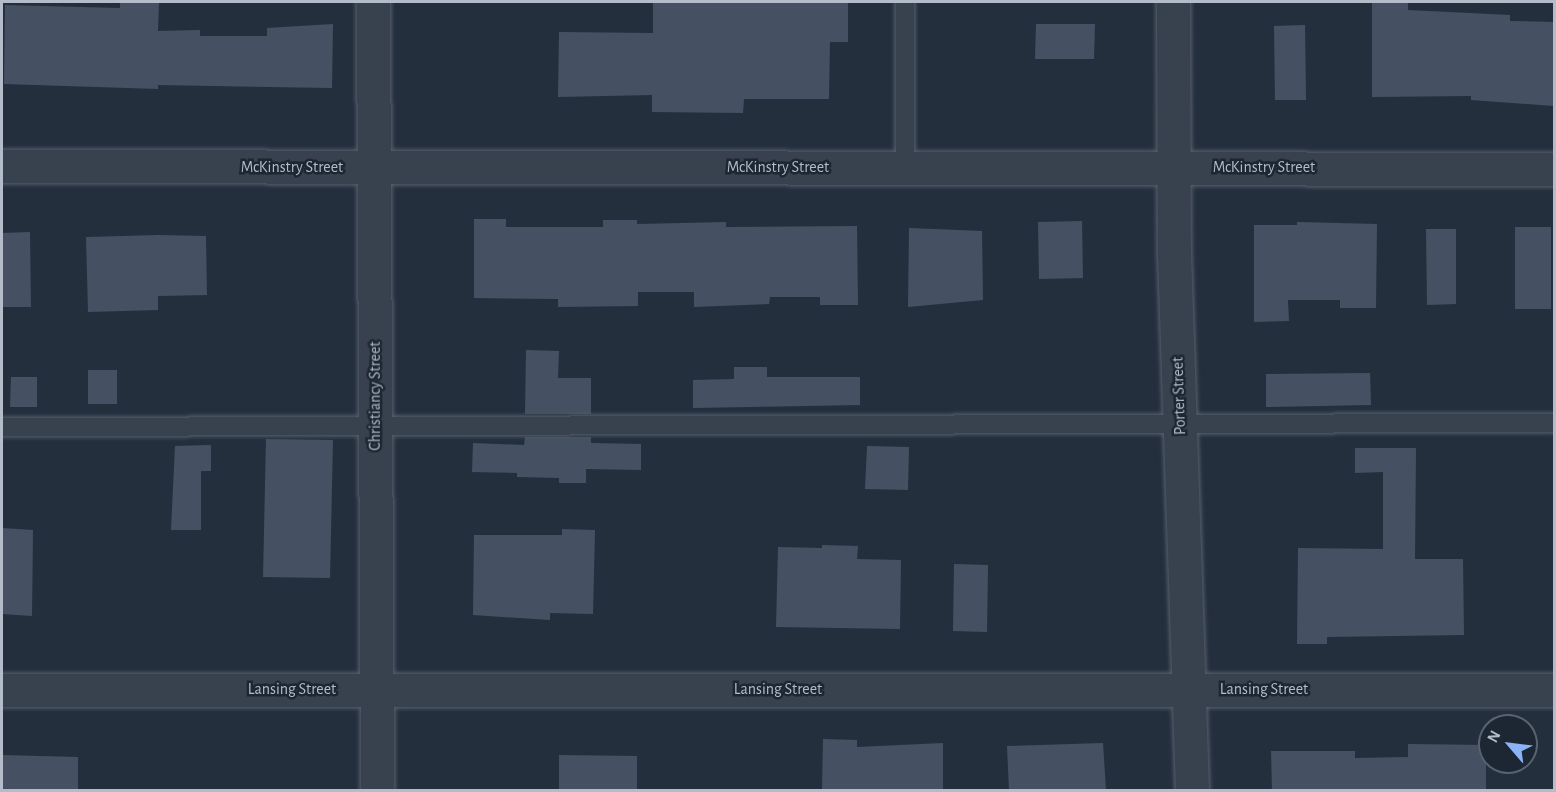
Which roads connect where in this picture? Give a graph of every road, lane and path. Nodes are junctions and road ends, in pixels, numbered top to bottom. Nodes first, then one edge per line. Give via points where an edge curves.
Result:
1 (373, 2) edge
2 (905, 2) edge
3 (1173, 2) edge
4 (2, 166) edge
5 (374, 166) junction
6 (905, 166) junction
7 (1174, 166) junction
8 (1554, 169) edge
9 (1554, 423) edge
10 (375, 426) junction
11 (1180, 426) junction
12 (2, 427) edge
13 (376, 689) junction
14 (1188, 689) junction
15 (2, 690) edge
16 (1554, 690) edge
17 (377, 790) edge
18 (1192, 790) edge

1 - 5 street, Christiancy Street
2 - 6 lane
3 - 7 street, Porter Street
4 - 5 street, McKinstry Street
5 - 6 street, McKinstry Street
5 - 10 street, Christiancy Street
6 - 7 street, McKinstry Street
7 - 8 street, McKinstry Street
7 - 11 street, Porter Street
9 - 11 lane
10 - 11 lane
10 - 12 lane
10 - 13 street, Christiancy Street
11 - 14 street, Porter Street
13 - 14 street, Lansing Street
13 - 15 street, Lansing Street
13 - 17 street, Christiancy Street
14 - 16 street, Lansing Street
14 - 18 street, Porter Street

